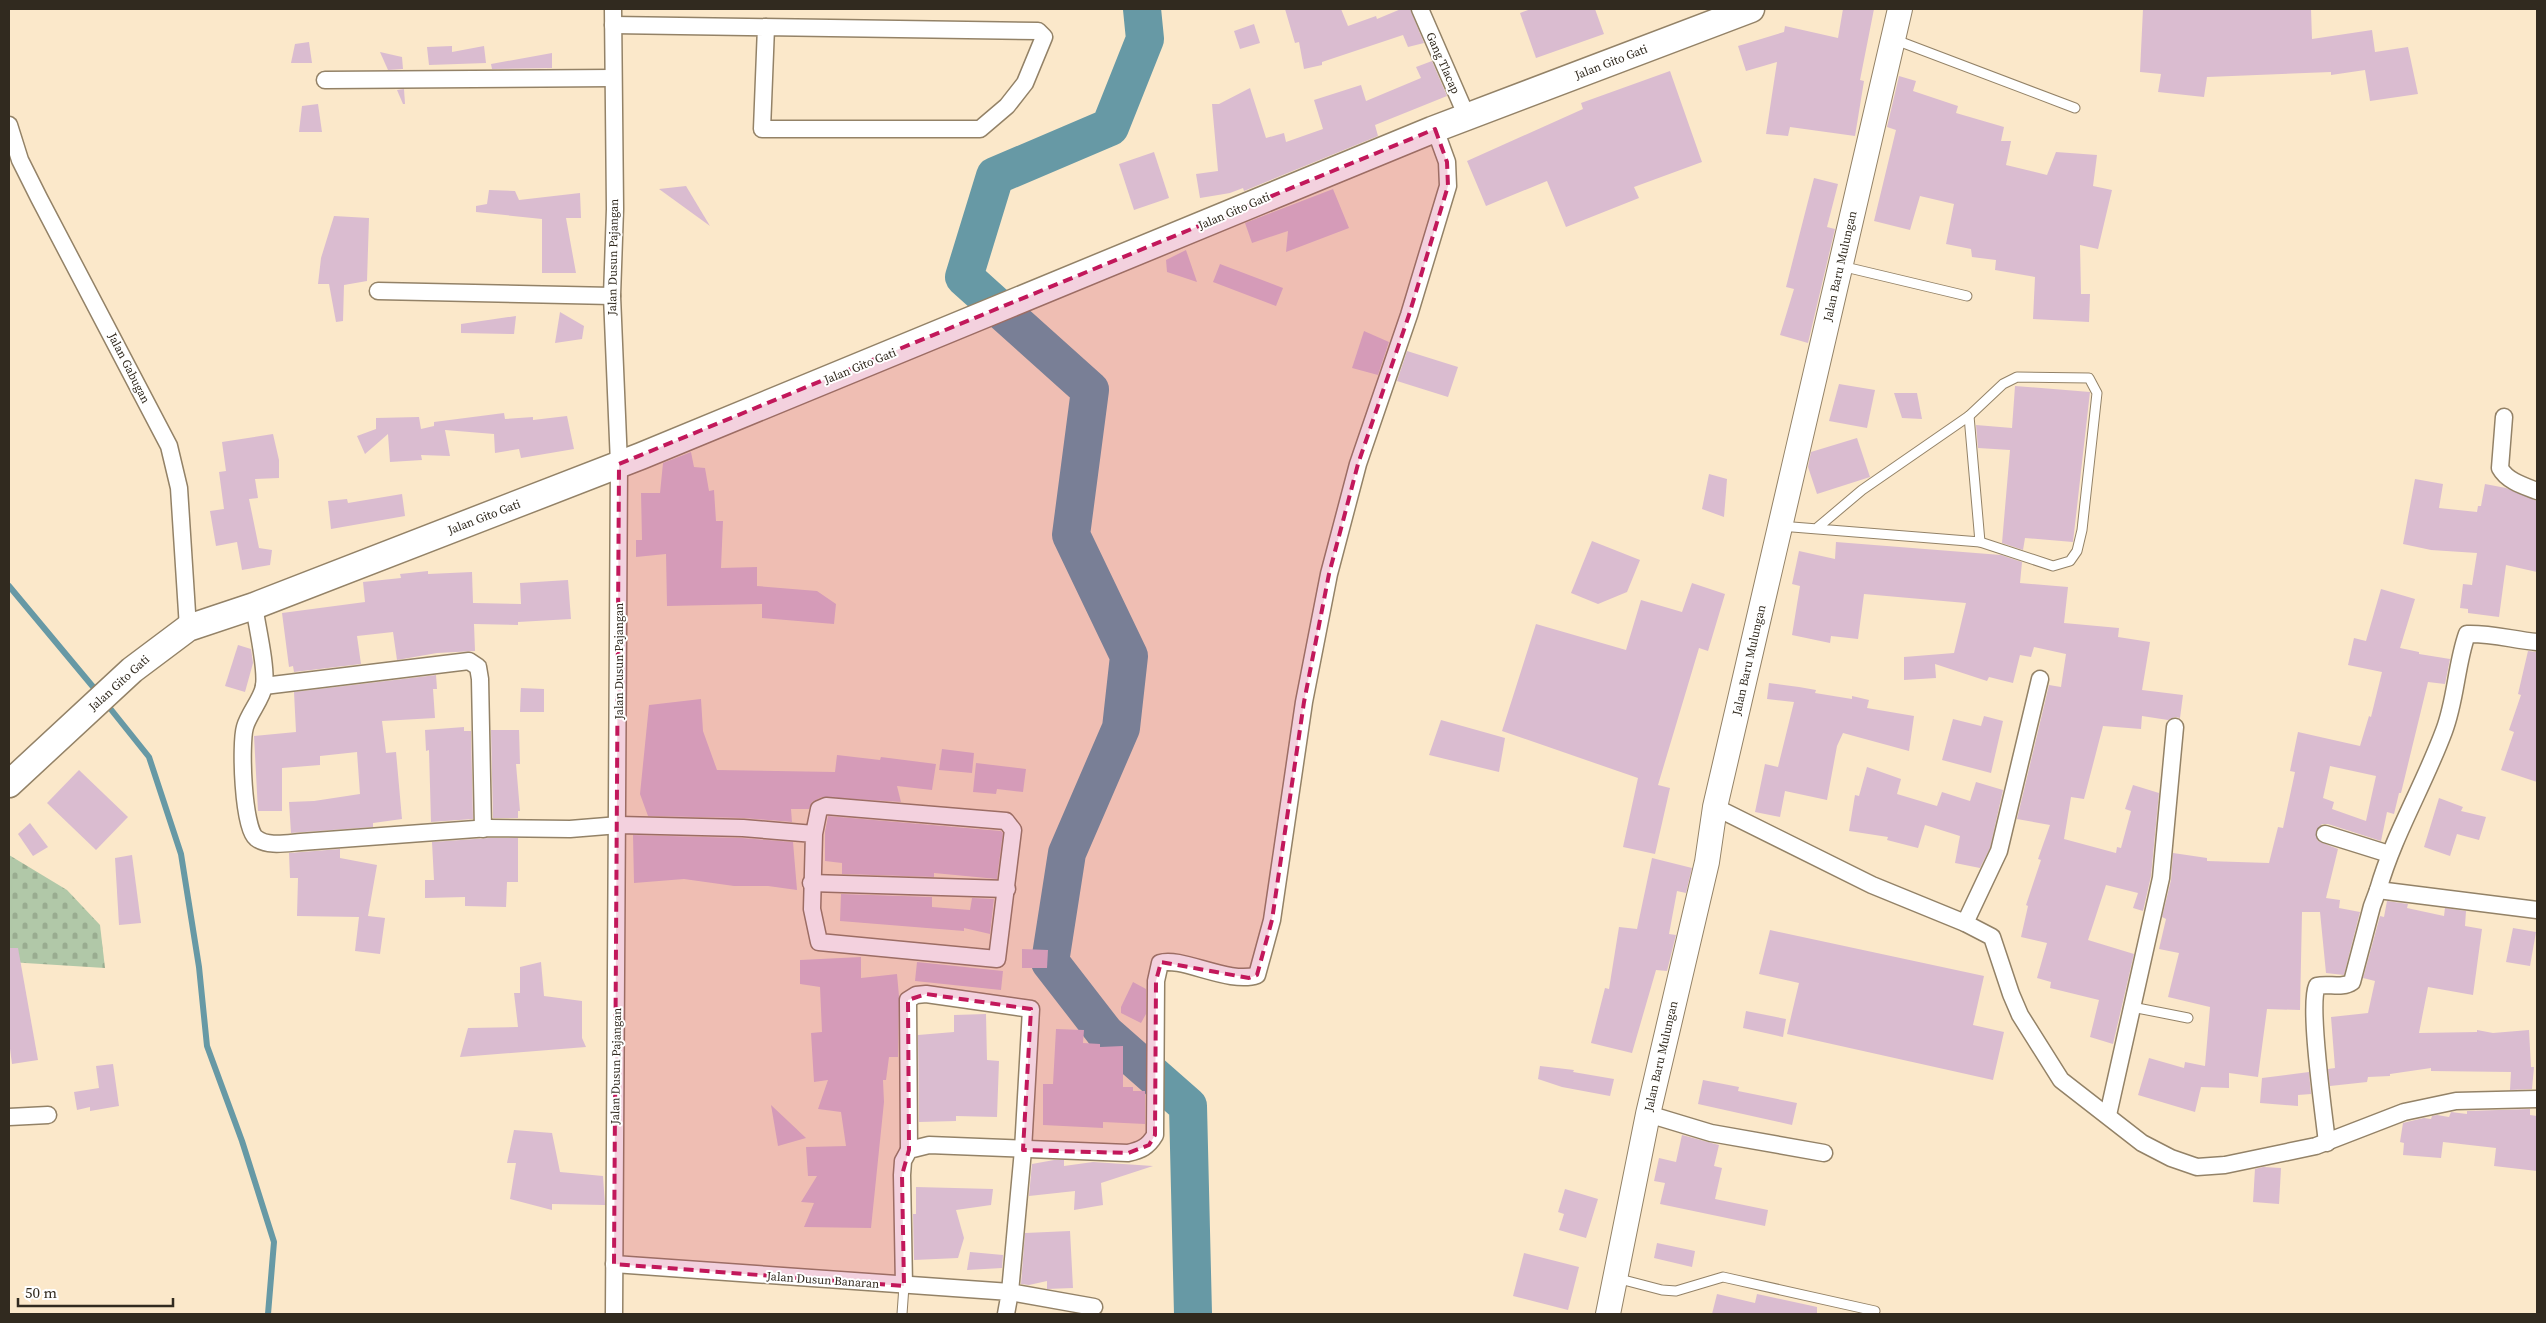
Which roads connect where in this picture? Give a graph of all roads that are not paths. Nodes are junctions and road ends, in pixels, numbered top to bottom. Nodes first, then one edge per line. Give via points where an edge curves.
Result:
1 (1420, 9) edge
2 (1750, 9) edge
3 (1900, 9) edge
4 (613, 17) edge
5 (766, 27) junction
6 (1893, 39) junction
7 (613, 78) junction
8 (325, 80) dead end
9 (2075, 108) dead end
10 (1466, 117) junction
11 (9, 125) edge
12 (1435, 128) junction
13 (1840, 266) junction
14 (378, 291) dead end
15 (612, 296) junction
16 (1967, 296) dead end
17 (1969, 416) junction
18 (2504, 417) dead end
19 (619, 464) junction
20 (2537, 491) edge
21 (1779, 526) junction
22 (1816, 528) junction
23 (1980, 542) junction
24 (254, 606) junction
25 (188, 628) junction
26 (2537, 642) edge
27 (2040, 679) dead end
28 (264, 686) junction
29 (2175, 727) dead end
30 (9, 784) edge
31 (1715, 807) junction
32 (619, 825) junction
33 (483, 829) junction
34 (814, 834) junction
35 (2325, 834) dead end
36 (2389, 854) junction
37 (811, 883) junction
38 (1007, 889) junction
39 (2378, 890) junction
40 (2537, 910) edge
41 (1966, 923) junction
42 (2132, 1007) junction
43 (2188, 1018) dead end
44 (2537, 1099) edge
45 (48, 1114) dead end
46 (1648, 1114) junction
47 (2108, 1115) junction
48 (9, 1117) edge
49 (2327, 1143) junction
50 (909, 1150) junction
51 (1023, 1150) junction
52 (1824, 1153) dead end
53 (614, 1264) junction
54 (1616, 1278) junction
55 (904, 1286) junction
56 (1010, 1292) junction
57 (1094, 1306) dead end
58 (1875, 1311) dead end
59 (614, 1314) edge
60 (902, 1314) edge
61 (1006, 1314) edge
62 (1608, 1314) edge

1 - 10 street, Gang Tlacap
2 - 10 main road, Jalan Gito Gati
3 - 6 main road, Jalan Baru Mulungan
4 - 5 street
4 - 7 street, Jalan Dusun Pajangan
5 - 5 street via 1038,31 1044,37 1025,83 1007,106 980,129 762,129
6 - 9 lane
6 - 13 main road, Jalan Baru Mulungan
7 - 8 street
7 - 15 street, Jalan Dusun Pajangan via 615,209
10 - 12 main road, Jalan Gito Gati
11 - 25 street, Jalan Gabugan via 20,160 35,191 169,446 179,488
12 - 19 main road, Jalan Gito Gati
12 - 51 street via 1447,162 1448,186 1409,315 1358,464 1329,574 1304,702 1272,920 1257,975 1249,978 1201,971 1170,962 1160,963 1156,981 1155,1135 1149,1144 1128,1153
13 - 16 lane
13 - 21 main road, Jalan Baru Mulungan
14 - 15 street
15 - 19 street, Jalan Dusun Pajangan
17 - 22 lane via 1862,490
17 - 23 lane
17 - 23 lane via 2016,377 2089,378 2097,393 2082,530 2077,551 2070,561 2053,566
18 - 20 street via 2500,468 2518,484
19 - 24 main road, Jalan Gito Gati
19 - 32 street, Jalan Dusun Pajangan
21 - 22 lane
21 - 31 main road, Jalan Baru Mulungan
22 - 23 lane
24 - 25 main road, Jalan Gito Gati
24 - 28 street
25 - 30 main road, Jalan Gito Gati via 132,670
26 - 36 street via 2467,634 2445,729
27 - 41 street via 1999,851
28 - 33 street via 469,661 478,667 481,696
28 - 33 street via 245,726 242,744 245,790 251,831 255,837 271,844
29 - 42 street via 2161,878
31 - 41 street via 1872,886
31 - 46 main road, Jalan Baru Mulungan via 1707,862
32 - 33 street via 570,829
32 - 34 street via 742,828
32 - 53 street, Jalan Dusun Pajangan
34 - 37 street
34 - 38 street via 819,809 826,806 1006,821 1013,830
35 - 36 street
36 - 39 street
37 - 38 street
37 - 38 street via 816,936 822,944 997,959
39 - 40 street
39 - 49 street via 2352,982 2345,986 2321,985 2315,990 2314,1013
41 - 47 street via 1992,937 2020,1014 2062,1080
42 - 43 lane
42 - 47 street
44 - 49 street via 2456,1101 2404,1112
45 - 48 street
46 - 52 street via 1711,1133
46 - 54 main road, Jalan Baru Mulungan
47 - 49 street via 2142,1143 2197,1167 2225,1165
50 - 51 street via 929,1146
50 - 51 street via 906,1012 908,1000 926,994 1031,1009
50 - 55 street via 903,1161 902,1175
51 - 56 street
53 - 55 street, Jalan Dusun Banaran
53 - 59 street, Jalan Dusun Pajangan
54 - 58 lane via 1676,1291 1724,1277
54 - 62 main road, Jalan Baru Mulungan
55 - 56 street, Jalan Dusun Banaran
55 - 60 lane
56 - 57 street, Jalan Dusun Banaran
56 - 61 street

